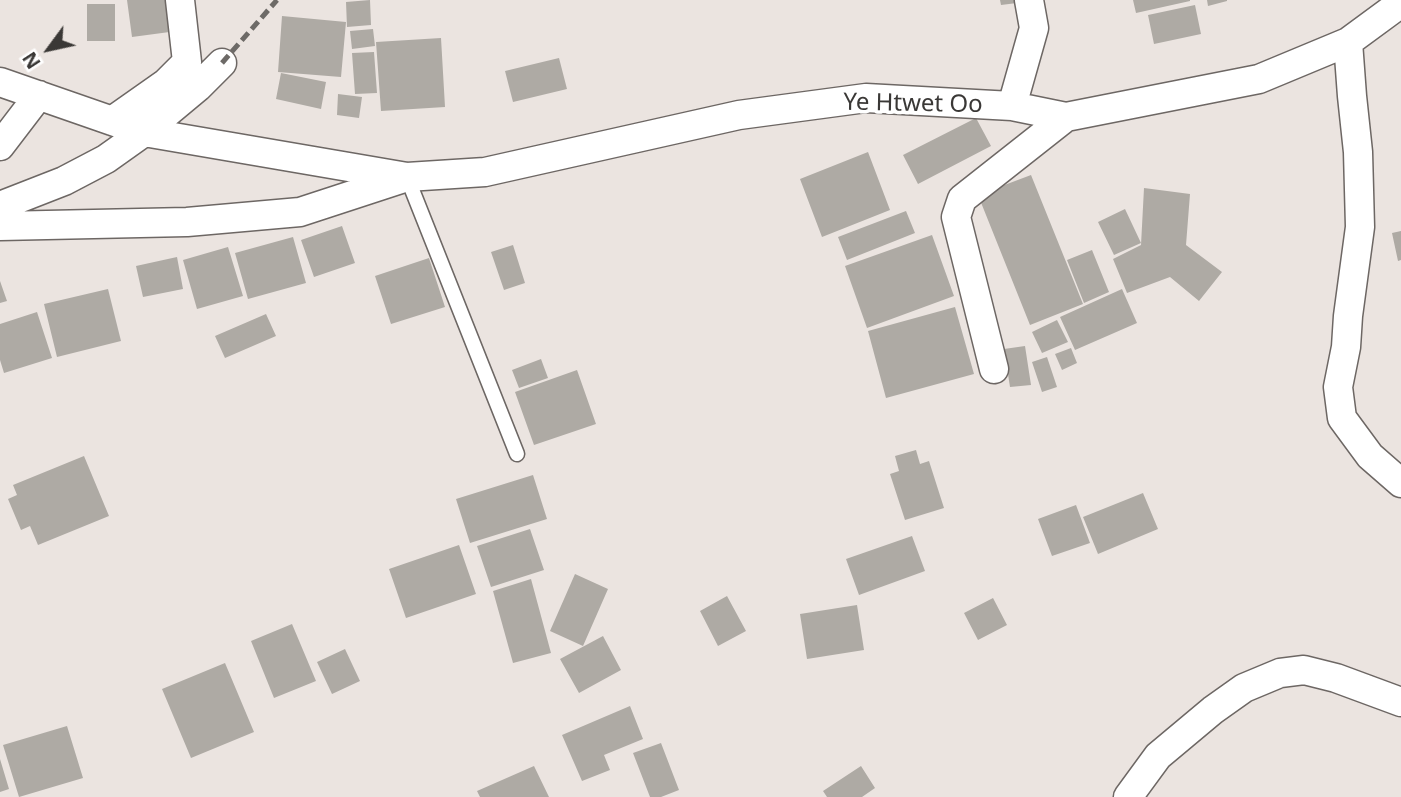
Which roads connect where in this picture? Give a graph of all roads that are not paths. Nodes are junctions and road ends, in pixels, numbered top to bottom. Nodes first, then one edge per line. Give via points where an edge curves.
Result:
1 (180, 0) edge
2 (1029, 0) edge
3 (1401, 3) edge
4 (1348, 42) junction
5 (222, 63) dead end
6 (0, 82) edge
7 (39, 95) junction
8 (1012, 106) junction
9 (1066, 117) junction
10 (112, 121) junction
11 (144, 132) junction
12 (0, 146) edge
13 (407, 177) junction
14 (0, 206) edge
15 (0, 226) edge
16 (994, 369) dead end
17 (517, 454) dead end
18 (1401, 483) edge
19 (1401, 702) edge
20 (1128, 797) edge

1 - 10 street via 187,62 166,83
2 - 8 street via 1034,28
3 - 4 street, Ye Htwet Oo
4 - 9 street, Ye Htwet Oo via 1259,79
4 - 18 street via 1359,152 1360,227 1338,387 1342,418 1370,456
5 - 11 street
6 - 7 street
7 - 10 street
7 - 12 street
8 - 9 street, Ye Htwet Oo
8 - 13 street, Ye Htwet Oo via 866,98 739,115 485,172
9 - 16 street via 962,199 956,217
10 - 11 street
11 - 13 street
11 - 14 street via 64,181
13 - 15 street via 300,212 187,222
13 - 17 lane
19 - 20 street via 1304,670 1280,673 1244,688 1204,718 1158,756

